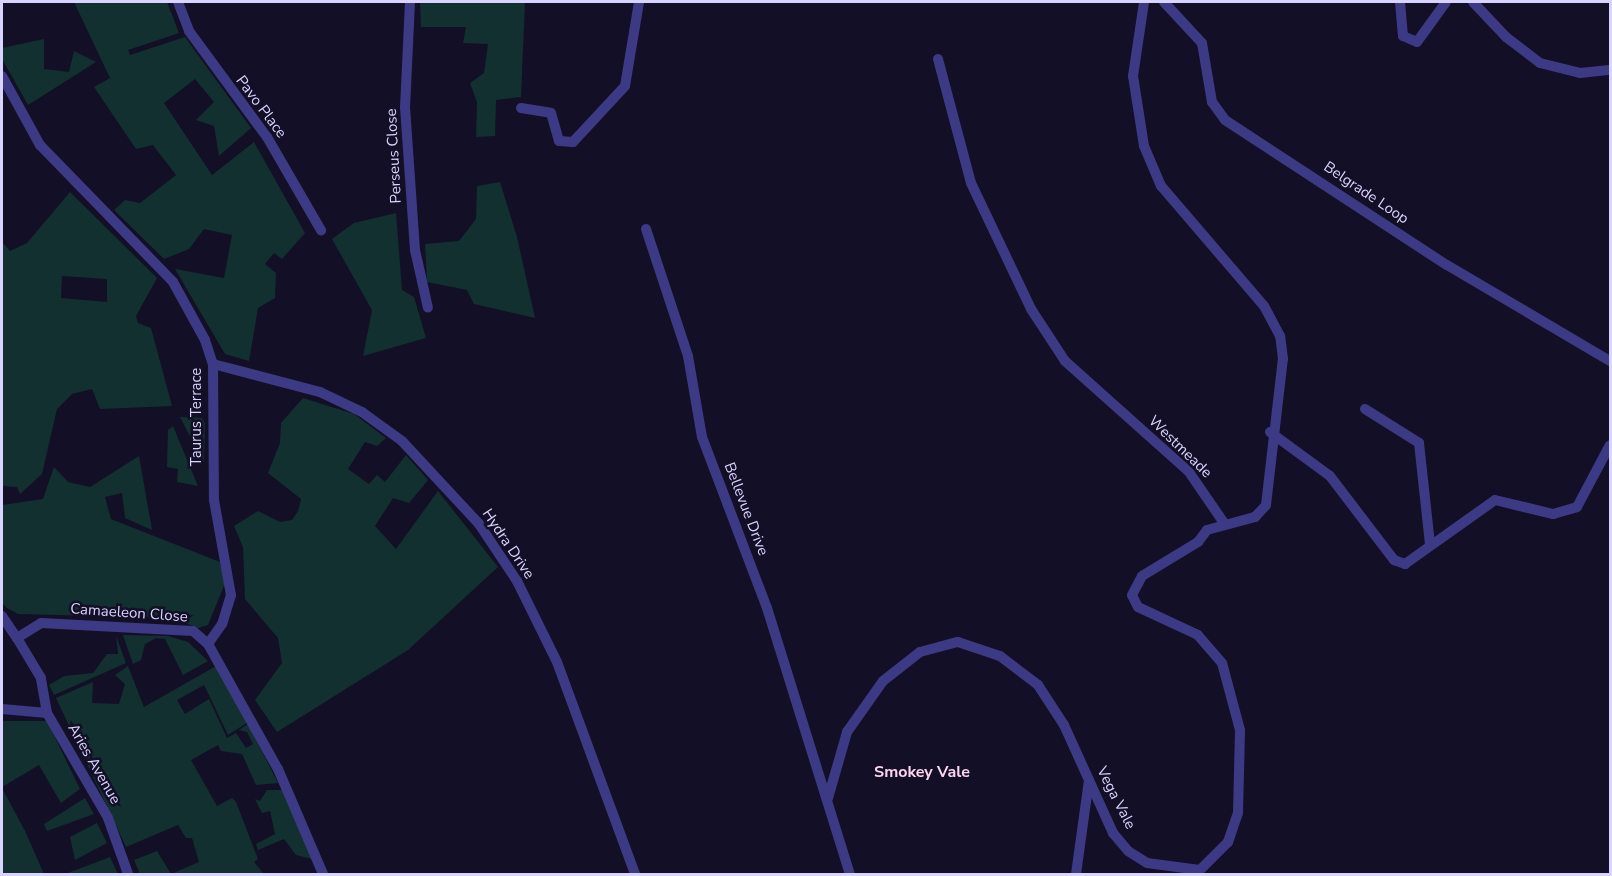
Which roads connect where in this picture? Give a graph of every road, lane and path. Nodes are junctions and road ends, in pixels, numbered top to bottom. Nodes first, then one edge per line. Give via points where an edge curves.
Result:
1 (178, 2) edge
2 (410, 2) edge
3 (639, 2) edge
4 (1144, 2) edge
5 (1164, 2) edge
6 (1400, 2) edge
7 (1446, 2) edge
8 (1473, 2) edge
9 (938, 59) dead end
10 (1611, 70) edge
11 (2, 76) edge
12 (521, 108) dead end
13 (646, 229) dead end
14 (321, 230) dead end
15 (428, 308) dead end
16 (1611, 362) edge
17 (213, 364) junction
18 (1365, 410) dead end
19 (1270, 432) junction
20 (1611, 445) edge
21 (1224, 524) junction
22 (1430, 545) junction
23 (2, 616) edge
24 (17, 638) junction
25 (208, 644) junction
26 (2, 709) edge
27 (47, 713) junction
28 (1089, 780) junction
29 (828, 798) junction
30 (128, 874) edge
31 (323, 874) edge
32 (635, 874) edge
33 (850, 874) edge
34 (1076, 874) edge

1 - 14 street, Pavo Place via 189,31 267,137
2 - 15 street, Perseus Close via 405,107 415,250
3 - 12 street via 625,86 573,142 559,141 552,113
4 - 19 street via 1133,76 1144,146 1161,186 1264,306 1280,336 1283,359
5 - 16 street, Belgrade Loop via 1202,43 1212,102 1225,120 1447,266
6 - 7 street via 1403,36 1417,42
8 - 10 street via 1506,37 1540,63 1580,73
9 - 21 street, Westmeade via 971,183 1031,309 1065,361 1189,472
11 - 17 street, Taurus Terrace via 58,166 173,282
13 - 29 street, Bellevue Drive via 688,356 702,437
17 - 25 street, Taurus Terrace via 211,470 231,595 222,624
17 - 32 street, Hydra Drive via 320,392 363,412 402,441 479,524 517,581 557,662
18 - 22 street via 1419,443
19 - 21 street via 1266,505 1255,517
19 - 22 street via 1330,476 1394,560 1413,562
20 - 22 street via 1577,507 1553,514 1495,500
21 - 28 street, Vega Vale via 1142,576 1132,595 1138,607 1198,635 1222,663 1240,730 1238,813 1228,842 1200,870 1147,863 1113,833
23 - 24 street
24 - 25 street, Camaeleon Close via 41,623 193,631
24 - 27 street via 41,678
25 - 31 street via 278,769
26 - 27 street
27 - 30 street, Aries Avenue via 108,818
28 - 29 street, Vega Vale via 1064,725 1038,685 1000,656 958,642 920,652 883,681 847,732
28 - 34 street
29 - 33 street, Bellevue Drive

